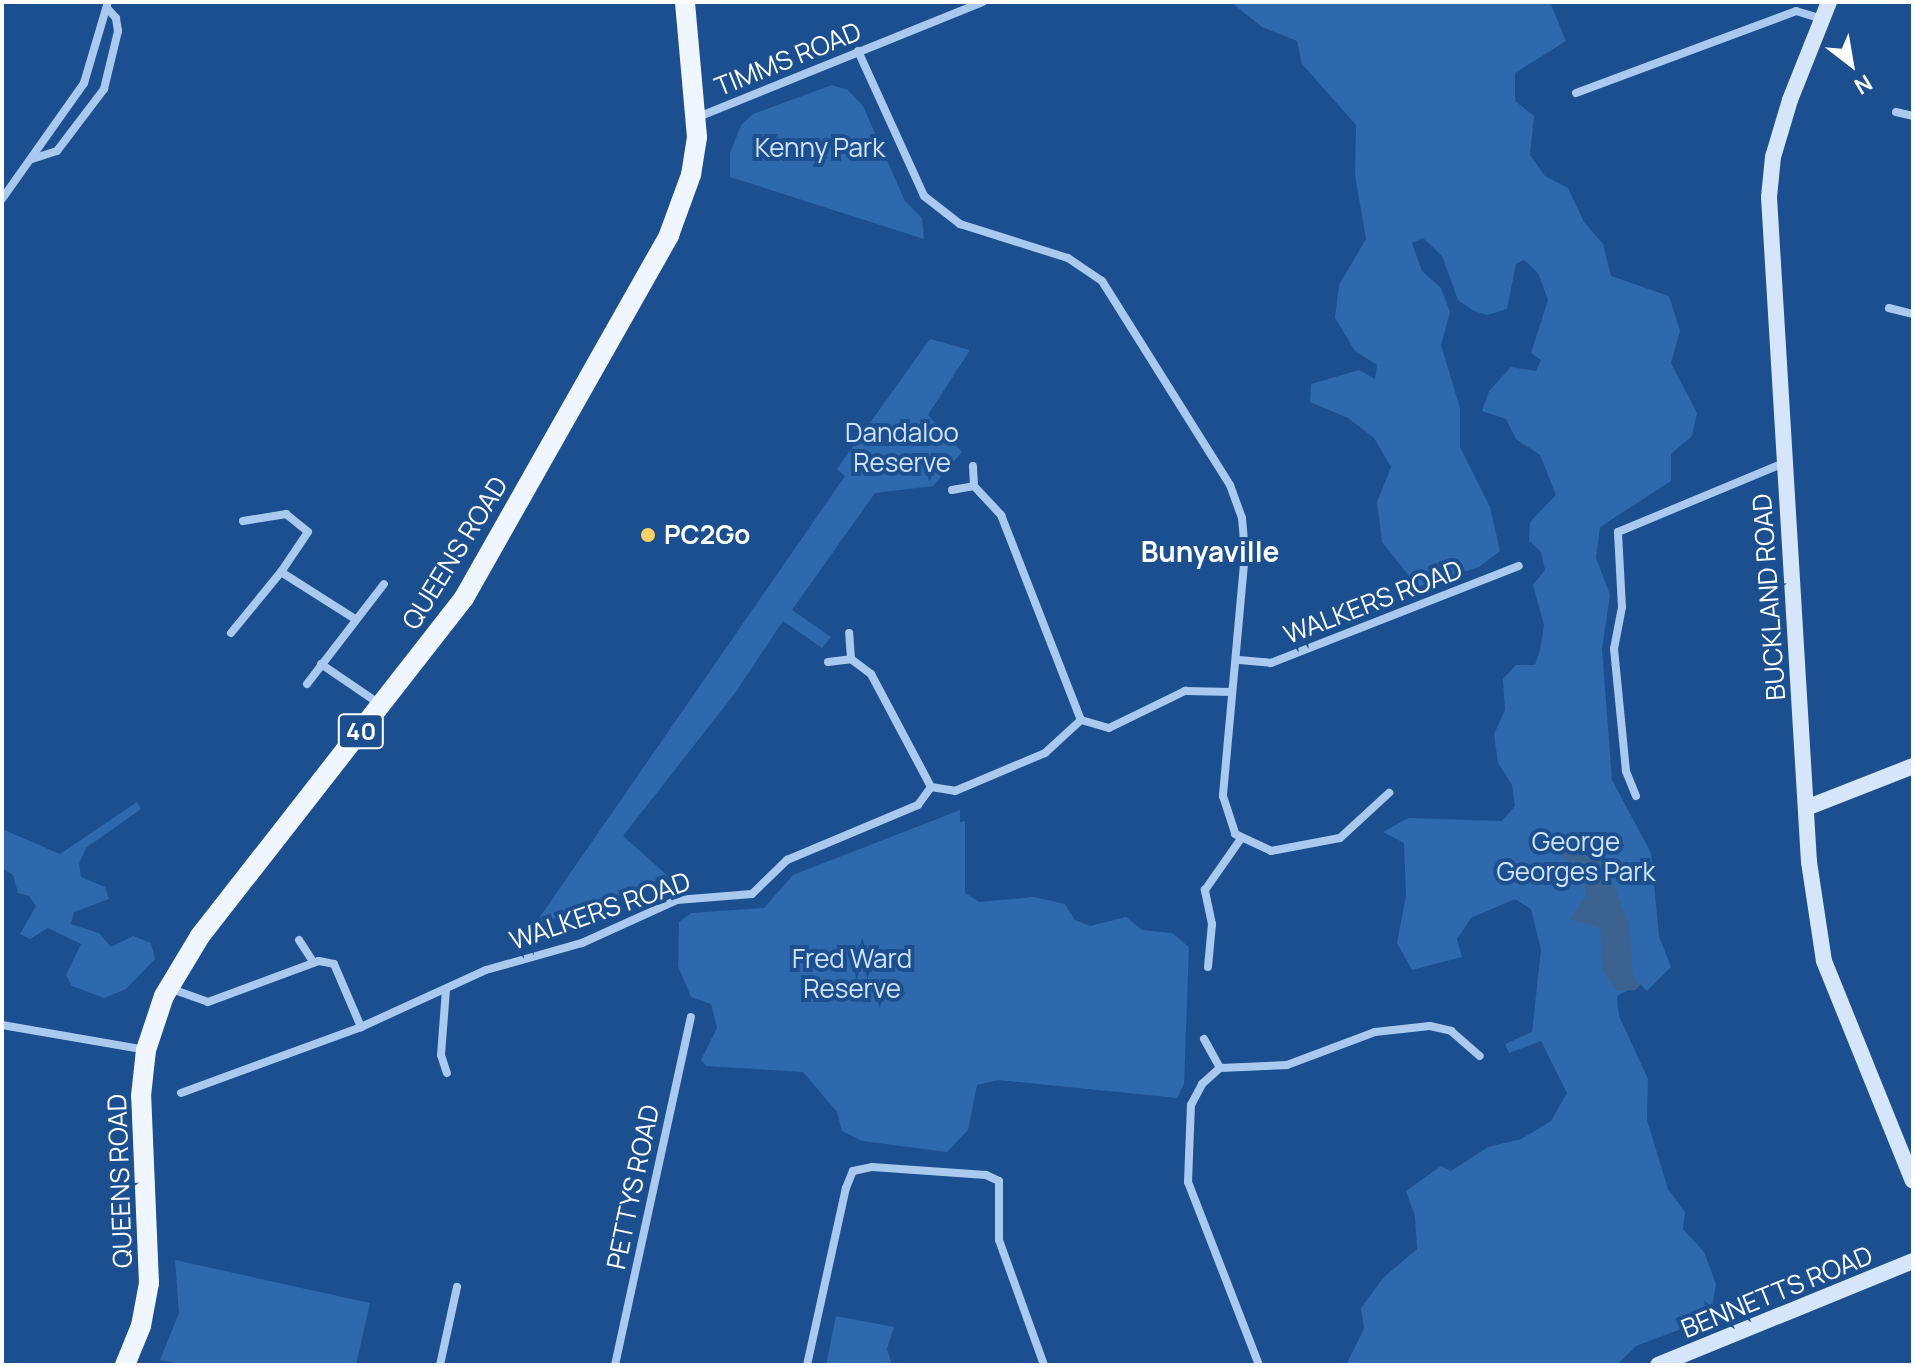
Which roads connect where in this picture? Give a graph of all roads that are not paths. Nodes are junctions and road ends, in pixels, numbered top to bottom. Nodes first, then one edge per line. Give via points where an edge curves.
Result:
1 (685, 2) edge
2 (983, 2) edge
3 (1829, 2) edge
4 (108, 5) edge
5 (1822, 19) junction
6 (858, 51) junction
7 (1576, 93) dead end
8 (1896, 112) dead end
9 (1913, 116) edge
10 (697, 117) junction
11 (31, 159) junction
12 (2, 199) edge
13 (1889, 308) dead end
14 (1913, 314) edge
15 (1784, 463) junction
16 (973, 466) dead end
17 (974, 486) junction
18 (952, 490) dead end
19 (243, 521) dead end
20 (1519, 566) dead end
21 (281, 572) junction
22 (384, 584) dead end
23 (355, 619) junction
24 (231, 633) dead end
25 (849, 633) dead end
26 (851, 659) junction
27 (1239, 660) junction
28 (828, 662) dead end
29 (321, 664) junction
30 (307, 684) dead end
31 (1232, 692) junction
32 (381, 706) junction
33 (1081, 720) junction
34 (1913, 766) edge
35 (931, 787) junction
36 (1389, 793) dead end
37 (1636, 796) dead end
38 (1806, 808) junction
39 (1240, 840) junction
40 (299, 940) dead end
41 (314, 963) junction
42 (1208, 967) dead end
43 (168, 988) junction
44 (446, 989) junction
45 (691, 1017) dead end
46 (2, 1025) edge
47 (361, 1027) junction
48 (1204, 1039) dead end
49 (146, 1050) junction
50 (1480, 1056) dead end
51 (1220, 1068) junction
52 (447, 1073) dead end
53 (181, 1093) dead end
54 (1913, 1181) edge
55 (1913, 1261) edge
56 (457, 1287) dead end
57 (125, 1365) edge
58 (440, 1365) edge
59 (615, 1365) edge
60 (807, 1365) edge
61 (1044, 1365) edge
62 (1259, 1365) edge
63 (1658, 1365) edge

1 - 10 main road, QUEENS ROAD / 40
2 - 6 street, TIMMS ROAD
3 - 5 street, BUCKLAND ROAD
4 - 11 street via 84,83
4 - 11 street via 118,31 104,89 57,151
5 - 7 street via 1796,11
5 - 15 street, BUCKLAND ROAD via 1773,157 1769,197
6 - 10 street, TIMMS ROAD
6 - 27 street via 912,179 932,204 970,227 1068,258 1102,281 1113,297 1238,501 1245,553
8 - 9 street
10 - 32 main road, QUEENS ROAD / 40 via 691,175 669,235 464,598
11 - 12 street
13 - 14 street
15 - 37 street via 1618,532 1622,607 1614,649 1626,771
15 - 38 street, BUCKLAND ROAD
16 - 17 street
17 - 18 street
17 - 33 street via 1001,515
19 - 21 street via 286,514 308,532
20 - 27 street, WALKERS ROAD via 1271,663
21 - 23 street
21 - 24 street
22 - 23 street
23 - 29 street
25 - 26 street
26 - 28 street
26 - 35 street via 871,674
27 - 31 street
29 - 30 street
29 - 32 street
31 - 33 street via 1185,691 1109,728
31 - 39 street via 1223,808
32 - 43 main road, QUEENS ROAD / 40 via 200,936
33 - 35 street via 1045,753 955,791
34 - 38 street
35 - 44 street, WALKERS ROAD via 918,805 787,860 752,894 677,900 582,943 486,970
36 - 39 street via 1340,838 1271,851
38 - 54 street, BUCKLAND ROAD via 1813,914 1824,961
39 - 42 street via 1205,890 1212,924
40 - 41 street
41 - 43 street via 208,1002
41 - 47 street via 334,964
43 - 49 main road, QUEENS ROAD / 40
44 - 47 street, WALKERS ROAD
44 - 52 street via 441,1055
45 - 59 street, PETTYS ROAD
46 - 49 street
47 - 53 street, WALKERS ROAD
48 - 51 street
49 - 57 main road, QUEENS ROAD / 40 via 141,1096 149,1283 141,1326
50 - 51 street via 1451,1031 1430,1026 1375,1032 1287,1065
51 - 62 street via 1191,1105 1188,1182
55 - 63 street, BENNETTS ROAD
56 - 58 street
60 - 61 street via 853,1171 971,1174 999,1181 999,1240

